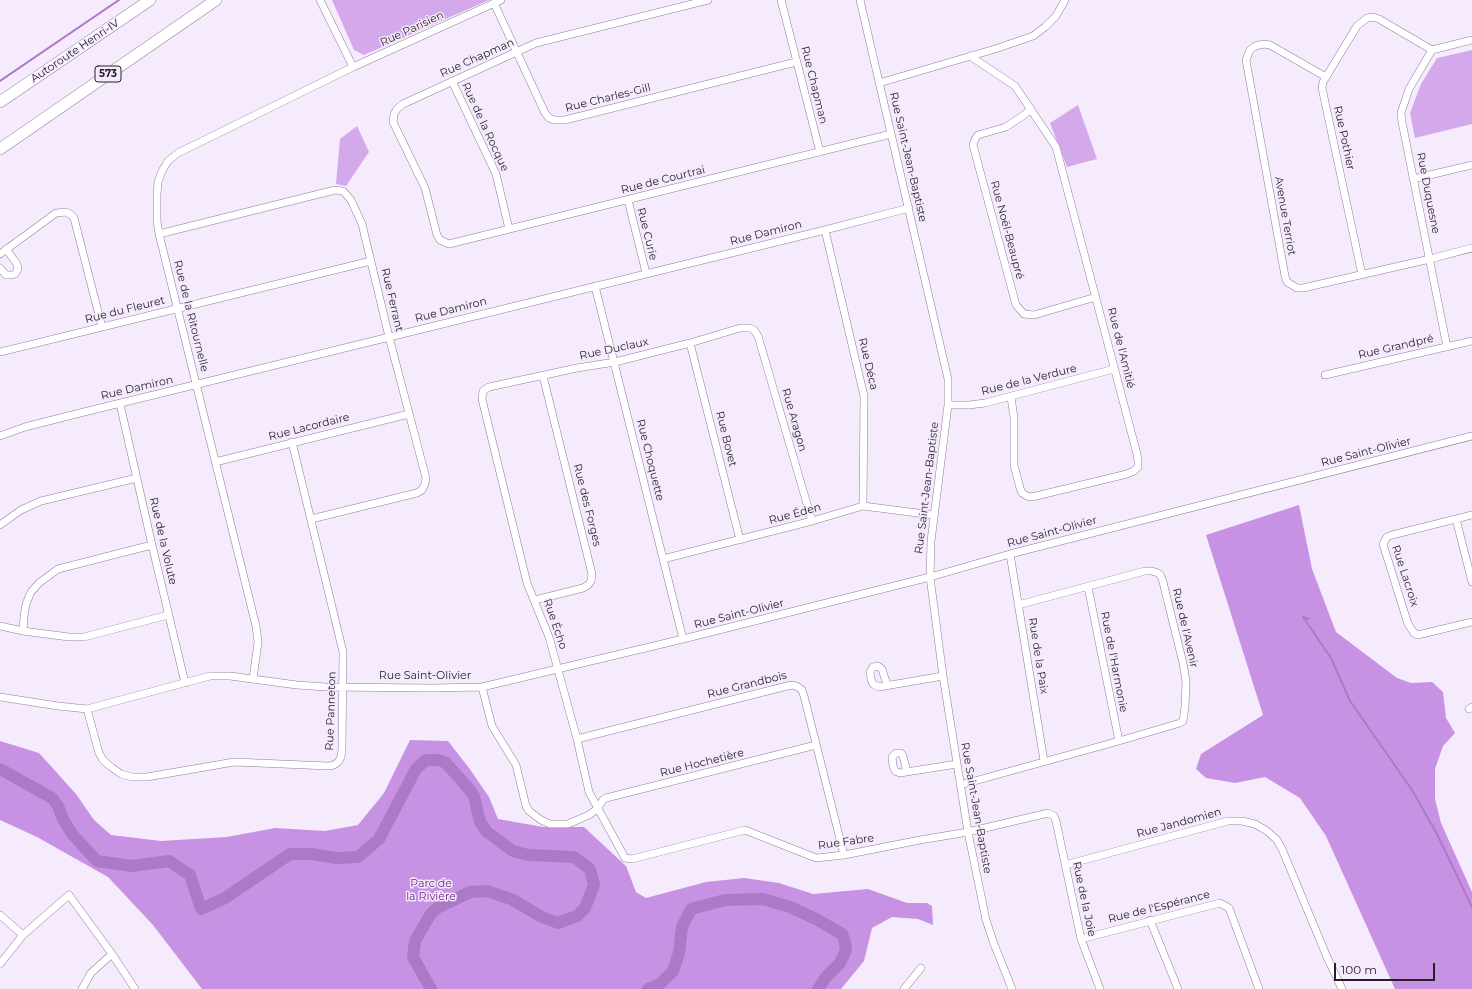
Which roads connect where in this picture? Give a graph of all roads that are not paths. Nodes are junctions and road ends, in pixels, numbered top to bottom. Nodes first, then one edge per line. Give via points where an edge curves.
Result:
1 (150, 0) edge
2 (216, 0) edge
3 (320, 0) edge
4 (708, 0) edge
5 (781, 0) edge
6 (860, 0) edge
7 (1065, 0) edge
8 (498, 1) edge
9 (1472, 40) edge
10 (1432, 50) junction
11 (517, 52) junction
12 (970, 56) junction
13 (796, 62) junction
14 (353, 67) junction
15 (1326, 77) junction
16 (452, 82) junction
17 (879, 83) junction
18 (0, 102) edge
19 (1030, 109) junction
20 (891, 134) junction
21 (0, 149) edge
22 (820, 152) junction
23 (1472, 165) edge
24 (1413, 179) junction
25 (628, 200) junction
26 (908, 208) junction
27 (510, 229) junction
28 (825, 230) junction
29 (159, 234) junction
30 (440, 240) joint
31 (1472, 248) edge
32 (3, 252) edge
33 (1430, 259) junction
34 (371, 261) junction
35 (0, 268) edge
36 (646, 273) junction
37 (1362, 275) junction
38 (595, 286) junction
39 (1096, 297) junction
40 (177, 308) junction
41 (102, 327) junction
42 (750, 328) joint
43 (389, 337) junction
44 (1472, 341) edge
45 (690, 343) junction
46 (1447, 347) junction
47 (0, 352) edge
48 (615, 362) junction
49 (1114, 370) junction
50 (1325, 375) dead end
51 (543, 376) junction
52 (196, 385) junction
53 (483, 391) joint
54 (1011, 397) junction
55 (120, 404) junction
56 (948, 405) junction
57 (409, 414) junction
58 (0, 436) edge
59 (1472, 436) edge
60 (292, 442) junction
61 (215, 462) junction
62 (137, 478) junction
63 (863, 506) junction
64 (1472, 515) edge
65 (933, 516) junction
66 (311, 519) junction
67 (1456, 519) junction
68 (812, 521) junction
69 (0, 524) edge
70 (740, 540) junction
71 (152, 545) junction
72 (1010, 554) junction
73 (663, 558) junction
74 (930, 577) junction
75 (1472, 582) edge
76 (1088, 587) junction
77 (535, 600) junction
78 (1018, 605) junction
79 (168, 615) junction
80 (1472, 622) edge
81 (0, 626) edge
82 (23, 631) junction
83 (683, 639) junction
84 (558, 668) junction
85 (943, 676) junction
86 (253, 679) junction
87 (185, 683) junction
88 (887, 685) dead end
89 (343, 687) junction
90 (482, 687) junction
91 (0, 697) edge
92 (87, 709) junction
93 (576, 739) junction
94 (1119, 741) junction
95 (816, 745) junction
96 (1044, 761) junction
97 (957, 764) junction
98 (907, 772) dead end
99 (960, 785) junction
100 (597, 808) junction
101 (1051, 814) joint
102 (968, 832) junction
103 (844, 855) junction
104 (625, 858) joint
105 (1065, 865) junction
106 (0, 915) edge
107 (1150, 920) junction
108 (24, 935) junction
109 (1081, 938) junction
110 (112, 954) junction
111 (0, 964) edge
112 (921, 968) dead end
113 (82, 989) edge
114 (135, 989) edge
115 (904, 989) edge
116 (1012, 989) edge
117 (1100, 989) edge
118 (1178, 989) edge
119 (1259, 989) edge
120 (1342, 989) edge

1 - 18 highway, Autoroute Henri-IV
2 - 21 highway, 573
3 - 14 street
4 - 11 street, Rue Chapman via 545,40
5 - 13 street, Rue Chapman
6 - 17 street
7 - 12 street via 1056,16 1033,36
8 - 11 street, Rue Charles-Gill
8 - 14 street, Rue Parisien
9 - 10 street
10 - 15 street, Rue Pothier via 1379,19 1367,18 1357,26
10 - 24 street, Rue Duquesne via 1409,89 1401,113
11 - 13 street, Rue Charles-Gill via 545,113 548,118 558,121
11 - 16 street, Rue Chapman
12 - 17 street
12 - 19 street, Rue de l'Amitié via 1015,86
13 - 22 street, Rue Chapman
14 - 29 street, Rue de la Ritournelle via 178,153 168,161 158,182
15 - 37 street, Rue Pothier via 1322,88
15 - 37 street, Avenue Terriot via 1270,45 1255,46 1250,50 1246,60 1287,282 1297,288 1303,288
16 - 27 street, Rue de la Rocque via 496,174
16 - 30 street, Rue Chapman via 403,104 394,114 393,120 425,188
17 - 20 street, Rue Saint-Jean-Baptiste
19 - 39 street, Rue de l'Amitié via 1056,147
19 - 39 street, Rue Noël-Beaupré via 1006,127 978,135 973,145 1016,305 1024,314 1034,315
20 - 22 street, Rue de Courtrai
20 - 26 street, Rue Saint-Jean-Baptiste
22 - 25 street, Rue de Courtrai
23 - 24 street
24 - 33 street, Rue Duquesne
25 - 27 street, Rue de Courtrai
25 - 36 street, Rue Curie
26 - 28 street, Rue Damiron
26 - 56 street, Rue Saint-Jean-Baptiste via 948,379
27 - 30 street, Rue de Courtrai via 449,244
28 - 36 street, Rue Damiron
28 - 63 street, Rue Déca via 864,396
29 - 34 street, Rue Ferrant via 340,190 348,195 362,224
29 - 40 street, Rue de la Ritournelle
31 - 33 street, Avenue Terriot
32 - 35 street via 17,264 18,269 15,274 6,275
32 - 41 street via 56,213 70,214 74,218
33 - 37 street, Avenue Terriot
33 - 46 street, Rue Duquesne
34 - 40 street, Rue du Fleuret
34 - 43 street, Rue Ferrant
36 - 38 street, Rue Damiron
38 - 43 street, Rue Damiron
38 - 48 street, Rue Choquette
39 - 49 street, Rue de l'Amitié
40 - 41 street, Rue du Fleuret
40 - 52 street, Rue de la Ritournelle
41 - 47 street, Rue du Fleuret
42 - 45 street, Rue Duclaux via 740,328
42 - 68 street, Rue Aragon via 758,336
43 - 52 street, Rue Damiron
43 - 57 street, Rue Ferrant
44 - 46 street, Rue Grandpré
45 - 48 street, Rue Duclaux
45 - 70 street, Rue Bovet
46 - 50 street, Rue Grandpré
48 - 51 street, Rue Duclaux
48 - 73 street, Rue Choquette
49 - 54 street, Rue de la Verdure
49 - 54 street, Rue de l'Amitié via 1138,461 1138,467 1127,474 1032,497 1022,493 1014,465 1014,418
51 - 53 street, Rue Duclaux via 489,387
51 - 77 street, Rue des Forges via 592,574 588,585 583,588
52 - 55 street, Rue Damiron
52 - 61 street, Rue de la Ritournelle
53 - 77 street, Rue Écho via 482,399 518,547 527,583
54 - 56 street, Rue de la Verdure via 969,405
55 - 58 street, Rue Damiron via 25,427
55 - 62 street, Rue de la Volute
56 - 65 street, Rue Saint-Jean-Baptiste
57 - 60 street, Rue Lacordaire
57 - 66 street, Rue Ferrant via 426,478 422,490
59 - 72 street, Rue Saint-Olivier
60 - 61 street, Rue Lacordaire
60 - 66 street, Rue Panneton
61 - 86 street, Rue de la Ritournelle via 256,626 258,642
62 - 69 street via 41,501
62 - 71 street, Rue de la Volute
63 - 65 street, Rue Éden
63 - 68 street, Rue Éden
64 - 67 street, Rue Lacroix
65 - 74 street, Rue Saint-Jean-Baptiste
66 - 89 street, Rue Panneton via 343,652
67 - 75 street
67 - 80 street, Rue Lacroix via 1392,535 1384,540 1383,548 1408,624 1414,633 1422,634
68 - 70 street, Rue Éden
70 - 73 street, Rue Éden
71 - 79 street, Rue de la Volute
71 - 82 street via 58,570 31,592 26,604
72 - 74 street, Rue Saint-Olivier
72 - 78 street, Rue de la Paix
73 - 83 street, Rue Choquette
74 - 83 street, Rue Saint-Olivier
74 - 85 street, Rue Saint-Jean-Baptiste
76 - 78 street, Rue de l'Avenir
76 - 94 street, Rue de l'Harmonie
76 - 94 street, Rue de l'Avenir via 1145,571 1158,573 1163,582 1183,663 1186,681 1183,721
77 - 84 street, Rue Écho via 550,637
78 - 96 street, Rue de la Paix
79 - 82 street via 84,637
79 - 87 street, Rue de la Volute
81 - 82 street
83 - 84 street, Rue Saint-Olivier
84 - 90 street, Rue Saint-Olivier
84 - 93 street, Rue Écho
85 - 88 street
85 - 97 street, Rue Saint-Jean-Baptiste
86 - 87 street, Rue Saint-Olivier via 210,676
86 - 89 street, Rue Saint-Olivier
87 - 92 street, Rue Saint-Olivier
89 - 90 street, Rue Saint-Olivier
89 - 92 street, Rue Panneton via 341,757 334,765 329,766 234,762 147,777 132,777 121,774 103,760
90 - 100 street, Rue Hochetière via 492,726 516,765 523,799 529,811 550,824 568,824 589,815
91 - 92 street, Rue Saint-Olivier
93 - 95 street, Rue Grandbois via 793,685 802,690
93 - 100 street, Rue Écho via 589,792
94 - 96 street, Rue de l'Avenir
95 - 100 street, Rue Hochetière via 606,798
95 - 103 street, Rue Grandbois
96 - 99 street, Rue de l'Avenir
97 - 98 street
97 - 99 street, Rue Saint-Jean-Baptiste
99 - 102 street, Rue Saint-Jean-Baptiste
100 - 104 street, Rue Écho
101 - 102 street, Rue Fabre via 1044,813
101 - 105 street, Rue de la Joie via 1056,821
102 - 103 street, Rue Fabre
102 - 116 street, Rue Saint-Jean-Baptiste via 986,920
103 - 104 street, Rue Fabre via 816,858 745,830 632,859
105 - 109 street, Rue de la Joie
105 - 120 street, Rue Jandomien via 1228,821 1255,824 1277,840
106 - 108 street
107 - 109 street, Rue de l'Espérance
107 - 118 street
107 - 119 street, Rue de l'Espérance via 1214,903 1225,905 1230,912
108 - 110 street via 69,895
108 - 111 street
109 - 117 street, Rue de la Joie
110 - 113 street via 91,973
110 - 114 street
112 - 115 street

